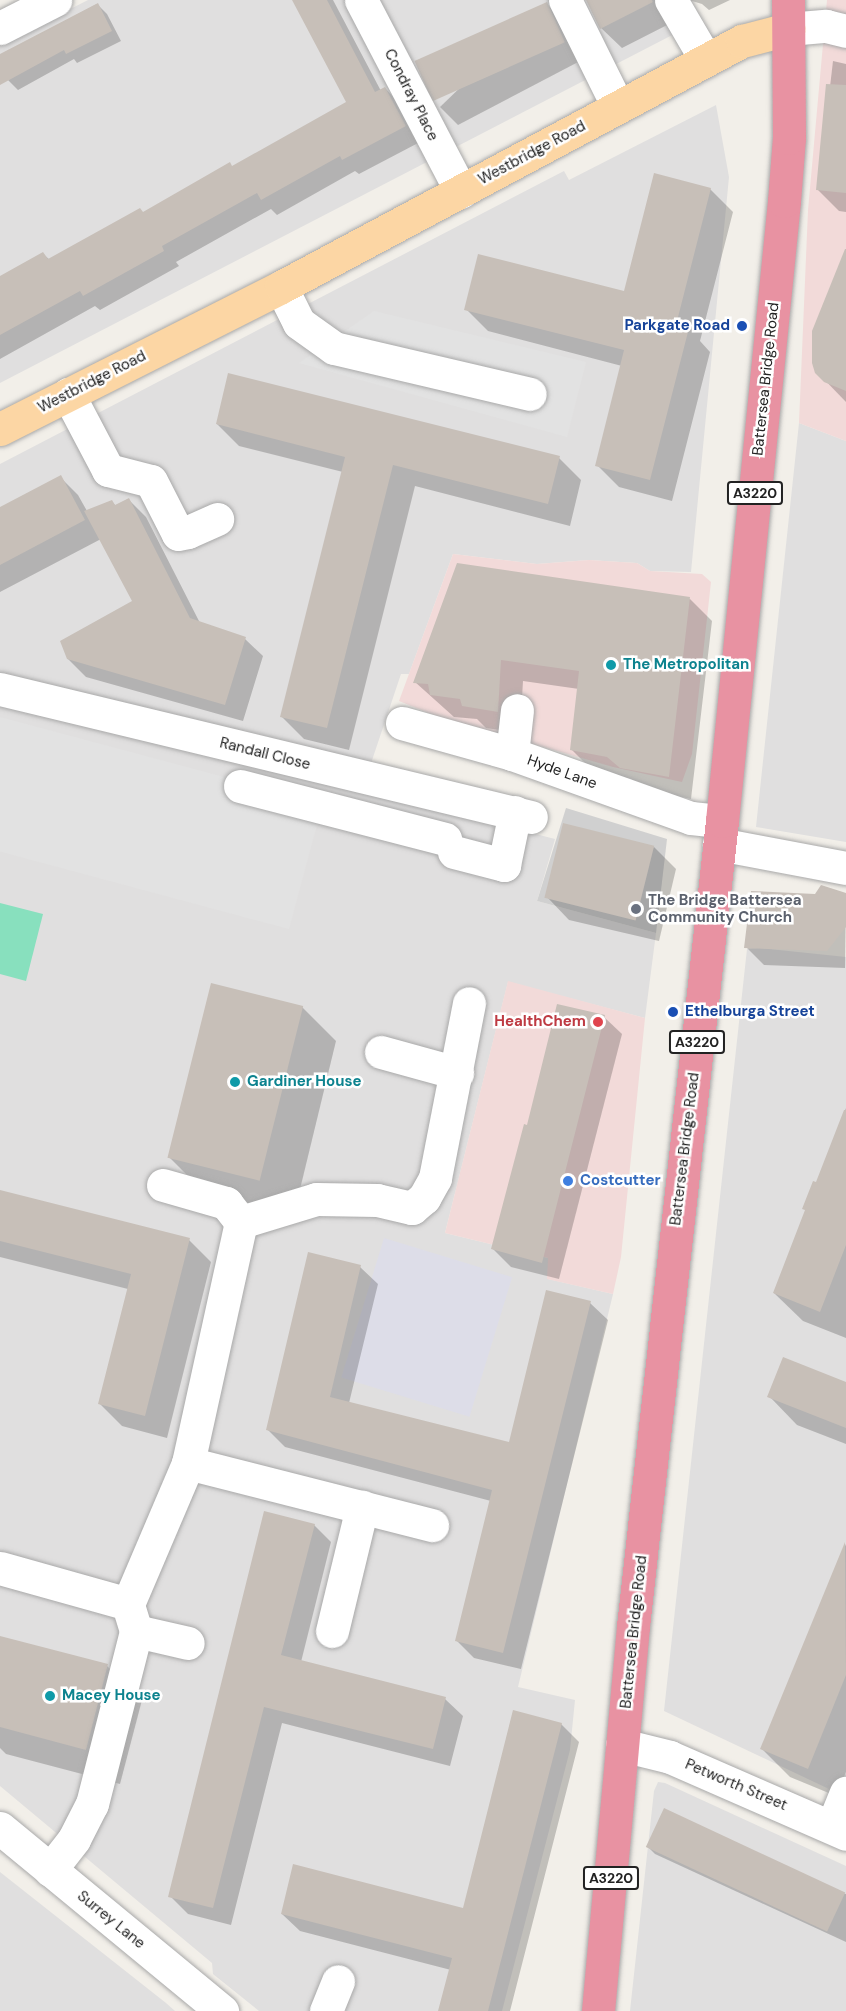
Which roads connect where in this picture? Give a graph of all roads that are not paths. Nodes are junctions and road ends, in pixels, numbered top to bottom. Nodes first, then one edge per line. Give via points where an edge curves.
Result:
1 (55, 0) edge
2 (361, 0) edge
3 (565, 0) edge
4 (671, 0) edge
5 (788, 15) edge
6 (13, 22) edge
7 (846, 31) edge
8 (706, 60) junction
9 (618, 107) junction
10 (461, 191) junction
11 (281, 287) junction
12 (68, 394) junction
13 (530, 394) dead end
14 (0, 429) edge
15 (217, 519) dead end
16 (0, 689) edge
17 (517, 710) dead end
18 (402, 723) dead end
19 (512, 754) junction
20 (240, 786) dead end
21 (720, 833) junction
22 (846, 868) edge
23 (469, 1003) dead end
24 (381, 1052) dead end
25 (457, 1072) junction
26 (163, 1185) dead end
27 (241, 1222) junction
28 (188, 1463) junction
29 (362, 1507) junction
30 (432, 1525) dead end
31 (0, 1568) edge
32 (132, 1617) junction
33 (332, 1631) dead end
34 (188, 1643) dead end
35 (622, 1745) junction
36 (846, 1793) edge
37 (0, 1828) edge
38 (839, 1831) edge
39 (50, 1870) junction
40 (338, 1981) dead end
41 (222, 2011) edge
42 (326, 2011) edge
43 (598, 2011) edge

1 - 6 street
2 - 10 street, Condray Place
3 - 9 street
4 - 8 street
5 - 7 street
5 - 8 main road, Westbridge Road
5 - 21 highway, Battersea Bridge Road / A3220 via 789,138 784,201
8 - 9 main road, Westbridge Road
9 - 10 main road, Westbridge Road
10 - 11 main road, Westbridge Road
11 - 12 main road, Westbridge Road
11 - 13 street via 299,323 334,348
12 - 14 main road, Westbridge Road
12 - 15 street via 108,470 151,480 178,534
16 - 20 street, Randall Close via 523,814 504,865
17 - 19 street
18 - 19 street, Hyde Lane
19 - 21 street, Hyde Lane via 692,818
21 - 22 street
21 - 35 highway, Battersea Bridge Road / A3220 via 664,1326
23 - 25 street
24 - 25 street
25 - 27 street via 435,1178 424,1198 412,1208 377,1200 316,1199
26 - 27 street via 226,1203
27 - 28 street
28 - 29 street
28 - 32 street
29 - 30 street
29 - 33 street
31 - 32 street
32 - 34 street
32 - 39 street via 92,1804 74,1839
35 - 38 street, Petworth Street via 670,1757
35 - 43 highway, Battersea Bridge Road / A3220
36 - 38 street
37 - 39 street, Surrey Lane
39 - 41 street, Surrey Lane
40 - 42 street

